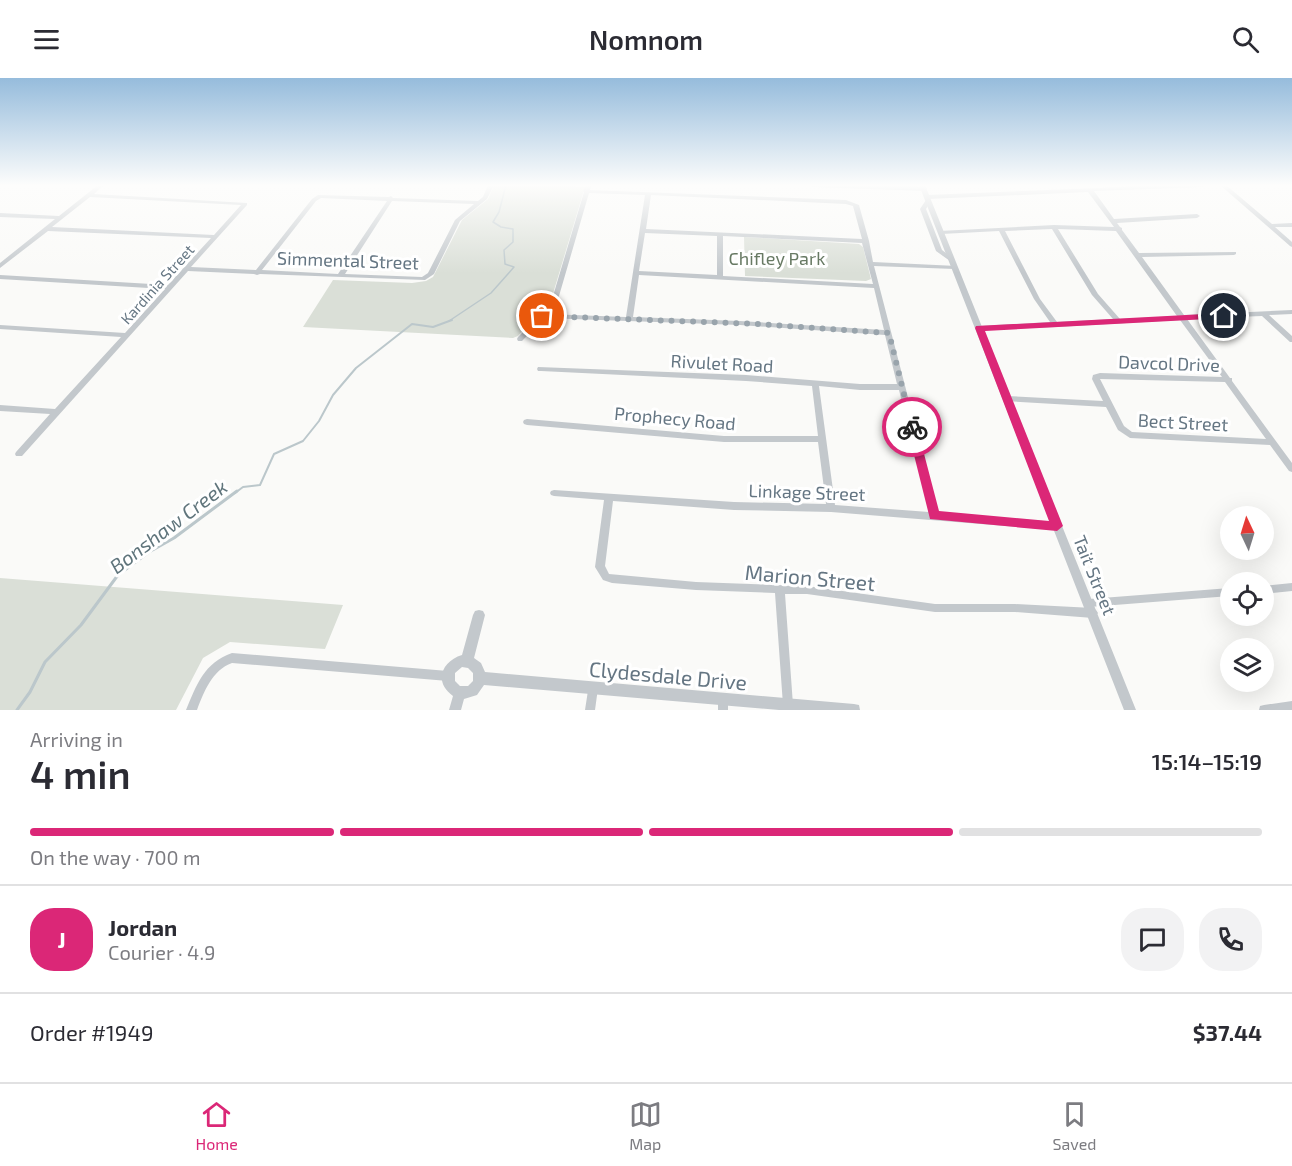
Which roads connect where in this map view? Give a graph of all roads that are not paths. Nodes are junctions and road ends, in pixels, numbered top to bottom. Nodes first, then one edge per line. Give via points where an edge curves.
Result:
1 (65, 214) edge
2 (236, 214) edge
3 (303, 214) edge
4 (380, 214) edge
5 (465, 214) edge
6 (580, 214) edge
7 (645, 214) edge
8 (859, 214) edge
9 (925, 214) edge
10 (934, 214) edge
11 (1109, 214) edge
12 (1257, 214) edge
13 (0, 215) edge
14 (1197, 216) dead end
15 (61, 218) junction
16 (1114, 221) junction
17 (1292, 225) edge
18 (1270, 226) junction
19 (1054, 227) junction
20 (47, 229) junction
21 (1002, 229) junction
22 (1120, 229) junction
23 (642, 231) junction
24 (941, 232) junction
25 (720, 235) junction
26 (216, 237) junction
27 (866, 241) junction
28 (1292, 245) edge
29 (1234, 253) dead end
30 (1139, 255) junction
31 (872, 264) junction
32 (953, 264) junction
33 (0, 266) edge
34 (188, 269) junction
35 (636, 273) junction
36 (257, 274) junction
37 (340, 276) junction
38 (720, 276) junction
39 (0, 277) edge
40 (876, 286) junction
41 (171, 287) junction
42 (1292, 312) edge
43 (1263, 314) junction
44 (542, 316) junction
45 (1184, 319) junction
46 (629, 320) junction
47 (1119, 322) junction
48 (1056, 325) junction
49 (1, 328) edge
50 (979, 328) junction
51 (889, 333) junction
52 (127, 335) junction
53 (520, 339) dead end
54 (1292, 340) edge
55 (541, 369) dead end
56 (1229, 380) junction
57 (815, 384) junction
58 (902, 387) junction
59 (1007, 399) junction
60 (1108, 404) junction
61 (0, 408) edge
62 (57, 412) junction
63 (526, 422) dead end
64 (821, 440) junction
65 (1273, 442) junction
66 (19, 454) dead end
67 (1292, 469) edge
68 (554, 493) dead end
69 (609, 498) junction
70 (831, 508) junction
71 (934, 516) junction
72 (1057, 526) junction
73 (1292, 587) edge
74 (780, 589) junction
75 (1274, 589) edge
76 (1220, 593) edge
77 (1091, 608) junction
78 (479, 615) dead end
79 (467, 661) junction
80 (448, 676) junction
81 (479, 678) junction
82 (594, 688) junction
83 (460, 692) junction
84 (723, 705) edge
85 (788, 705) junction
86 (1292, 706) edge
87 (191, 710) edge
88 (455, 710) edge
89 (590, 710) edge
90 (854, 710) edge
91 (1130, 710) edge
92 (1264, 710) edge

1 - 15 street
2 - 26 street, Kardinia Street
3 - 36 street
4 - 37 street
5 - 37 street, Simmental Street via 427,277 416,280
6 - 44 street via 556,296
7 - 23 street
8 - 27 street
9 - 32 street via 938,250
10 - 24 street, Tait Street
11 - 16 street
12 - 18 street
13 - 15 street
14 - 16 street
15 - 20 street
16 - 22 street
17 - 18 street
18 - 28 street
19 - 21 street
19 - 22 street
19 - 47 street via 1095,295
20 - 26 street
20 - 33 street
21 - 24 street
21 - 48 street via 1037,299
22 - 30 street
23 - 25 street
23 - 35 street
24 - 32 street, Tait Street
25 - 27 street
25 - 38 street
26 - 34 street, Kardinia Street
27 - 31 street
29 - 30 street
30 - 45 street
31 - 32 street
31 - 40 street
32 - 50 street, Tait Street
34 - 36 street, Simmental Street
34 - 41 street, Kardinia Street
35 - 38 street
35 - 46 street
36 - 37 street, Simmental Street
38 - 40 street
39 - 41 street
40 - 51 street
41 - 52 street, Kardinia Street
42 - 43 street
43 - 45 street
43 - 54 street
44 - 46 street
44 - 53 street
45 - 47 street
45 - 56 street
46 - 51 street
47 - 48 street
48 - 50 street
49 - 52 street
50 - 59 street, Tait Street
51 - 58 street
52 - 62 street, Kardinia Street
55 - 57 street, Rivulet Road
56 - 60 street, Davcol Drive via 1097,376
56 - 65 street
57 - 58 street, Rivulet Road
57 - 64 street
58 - 71 street
59 - 60 street
59 - 72 street, Tait Street
60 - 65 street, Bect Street via 1121,428 1132,436
61 - 62 street
62 - 66 street, Kardinia Street
63 - 64 street, Prophecy Road via 724,439
64 - 70 street
65 - 67 street
68 - 69 street, Linkage Street
69 - 70 street, Linkage Street
69 - 74 street, Marion Street via 600,567 606,577
70 - 71 street, Linkage Street
71 - 72 street, Linkage Street
72 - 77 street, Tait Street
73 - 75 street
74 - 77 street, Marion Street via 935,608
74 - 85 street
76 - 77 street, Marion Street
77 - 91 street, Tait Street
78 - 79 street
79 - 80 street via 455,665
79 - 81 street via 478,667
80 - 83 street via 450,687
80 - 87 street via 232,658 213,669
81 - 82 street, Clydesdale Drive
81 - 83 street via 470,690
82 - 84 street, Clydesdale Drive
82 - 89 street
83 - 88 street
84 - 85 street, Clydesdale Drive
85 - 90 street, Clydesdale Drive
86 - 92 street

